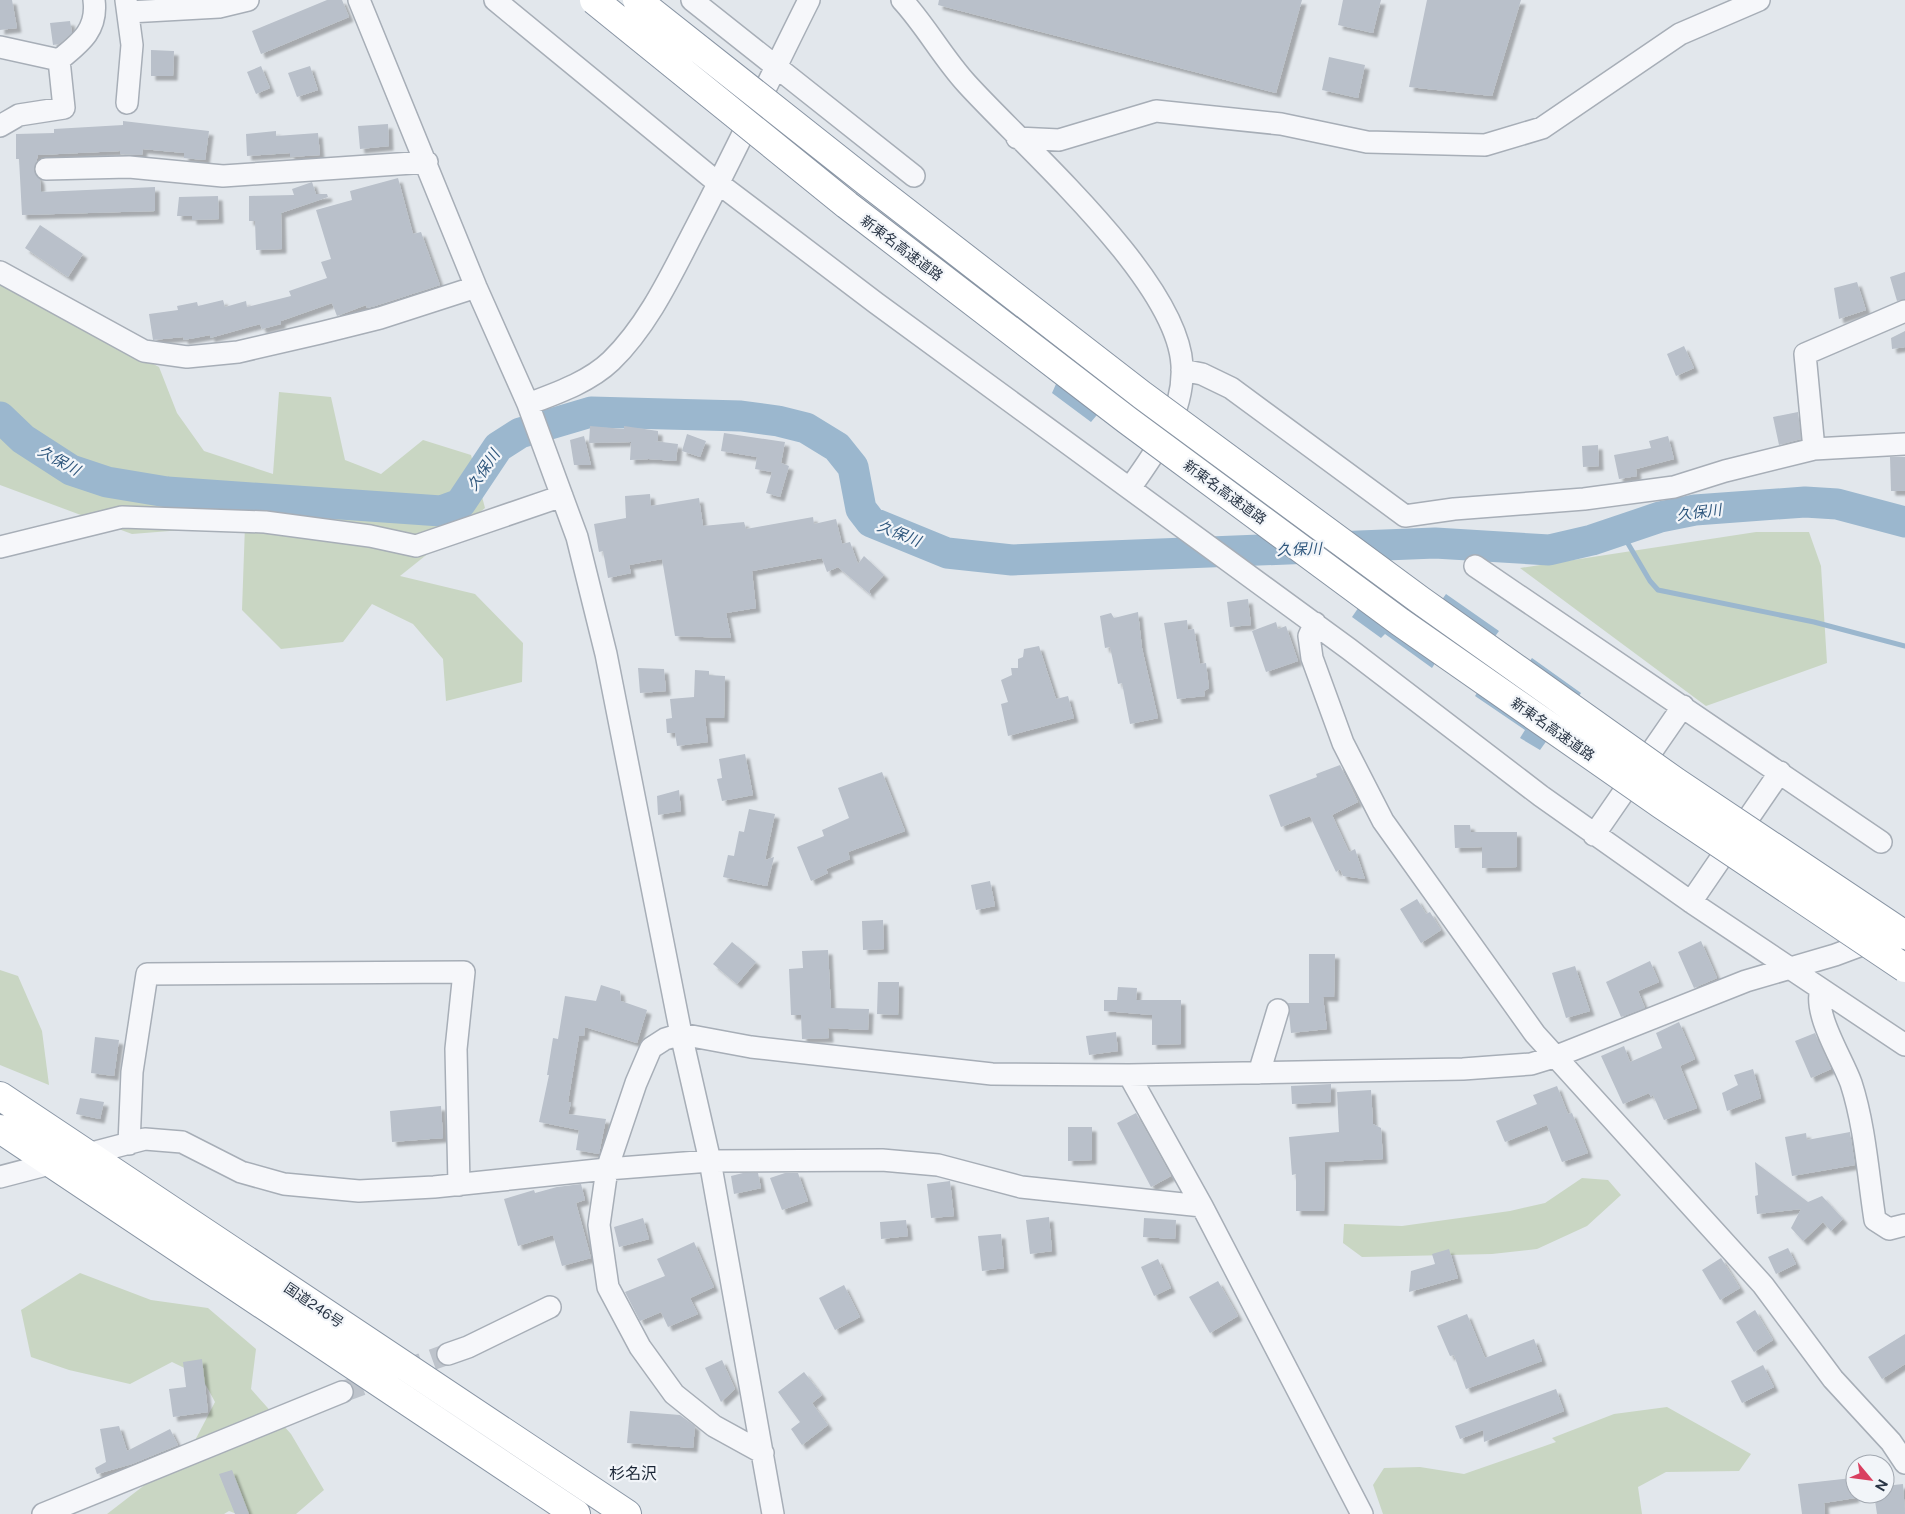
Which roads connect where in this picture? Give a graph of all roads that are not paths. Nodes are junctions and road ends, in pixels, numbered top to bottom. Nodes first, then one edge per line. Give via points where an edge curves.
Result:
1 (94, 0) edge
2 (248, 0) edge
3 (359, 0) edge
4 (495, 0) edge
5 (594, 0) edge
6 (638, 0) edge
7 (692, 0) edge
8 (809, 0) edge
9 (902, 0) edge
10 (1759, 0) edge
11 (128, 6) edge
12 (0, 47) edge
13 (59, 60) junction
14 (775, 68) junction
15 (127, 103) dead end
16 (0, 126) edge
17 (1017, 138) junction
18 (427, 162) junction
19 (46, 169) dead end
20 (914, 176) dead end
21 (718, 183) junction
22 (0, 272) edge
23 (476, 287) junction
24 (1905, 311) edge
25 (1182, 370) junction
26 (530, 409) junction
27 (1905, 444) edge
28 (1814, 448) junction
29 (1130, 488) junction
30 (562, 496) junction
31 (0, 547) edge
32 (1475, 566) dead end
33 (1315, 623) junction
34 (1683, 706) junction
35 (1780, 772) junction
36 (1594, 835) junction
37 (1881, 842) dead end
38 (1691, 902) junction
39 (1905, 926) edge
40 (1905, 935) edge
41 (1788, 967) junction
42 (1905, 968) edge
43 (1821, 989) junction
44 (1278, 1010) dead end
45 (681, 1034) junction
46 (1905, 1045) edge
47 (1557, 1056) junction
48 (1259, 1073) junction
49 (1129, 1076) junction
50 (0, 1096) edge
51 (0, 1129) edge
52 (129, 1144) junction
53 (88, 1155) junction
54 (710, 1161) junction
55 (54, 1164) junction
56 (607, 1168) junction
57 (0, 1177) edge
58 (459, 1185) junction
59 (1202, 1206) junction
60 (1905, 1225) edge
61 (550, 1307) dead end
62 (448, 1354) tunnel mouth
63 (342, 1392) tunnel mouth
64 (763, 1453) junction
65 (1905, 1463) edge
66 (43, 1514) edge
67 (576, 1514) edge
68 (627, 1514) edge
69 (773, 1514) edge
70 (1362, 1514) edge

1 - 13 street via 96,12 86,39
2 - 11 street via 219,7
3 - 18 street
4 - 21 street
5 - 42 highway, 新東名高速道路, bridge via 847,206 1127,420 1400,622 1662,806
6 - 40 highway, 新東名高速道路, bridge via 1142,395 1404,588 1676,782
7 - 14 street
8 - 14 street
9 - 17 street via 965,82
10 - 17 street via 1680,34 1542,128 1484,145 1367,142 1282,124 1156,111 1059,140
11 - 15 street via 132,45
12 - 13 street
13 - 16 street via 64,108 19,115
14 - 20 street
14 - 21 street
17 - 25 street via 1092,214 1150,288 1177,341
18 - 19 street via 223,176 129,168
18 - 23 street
21 - 26 street via 642,324 611,361
21 - 29 street
22 - 23 street via 144,351 187,357 238,352 320,333 380,318
23 - 26 street
24 - 28 street via 1805,354
25 - 28 street via 1202,374 1231,388 1405,516 1674,487
25 - 29 street via 1174,414 1164,437
26 - 30 street
27 - 28 street
29 - 33 street
30 - 31 street via 416,546 370,536 265,522 122,517
30 - 45 street via 577,537 606,654
32 - 34 street
33 - 36 street
33 - 47 street via 1309,636 1312,658 1344,743 1382,821 1535,1034
34 - 35 street
34 - 36 street
35 - 37 street
35 - 38 street
36 - 38 street
38 - 41 street
39 - 41 street via 1835,955
41 - 43 street
41 - 47 street
43 - 46 street
43 - 60 street via 1819,1006 1851,1084 1861,1126 1875,1220 1889,1229
44 - 48 street
45 - 49 street via 751,1047 992,1074
45 - 54 street
45 - 56 street via 651,1048
47 - 48 street via 1531,1064 1463,1069
47 - 65 street via 1763,1285 1833,1379 1891,1442
48 - 49 street
49 - 59 street
50 - 53 highway, 国道246号
51 - 55 highway, 国道246号
52 - 53 street
52 - 58 street via 145,1139 182,1142 241,1172 284,1184 359,1191
52 - 58 street via 132,1072 147,974 464,972 456,1049
53 - 55 street
53 - 68 highway, 国道246号
54 - 56 street
54 - 59 street via 882,1160 929,1164 1021,1187
54 - 64 street
55 - 57 street
55 - 67 highway, 国道246号
56 - 58 street
56 - 64 street via 599,1225 608,1286 640,1347 674,1394 714,1426
59 - 70 street
61 - 62 street
63 - 66 street
64 - 69 street

